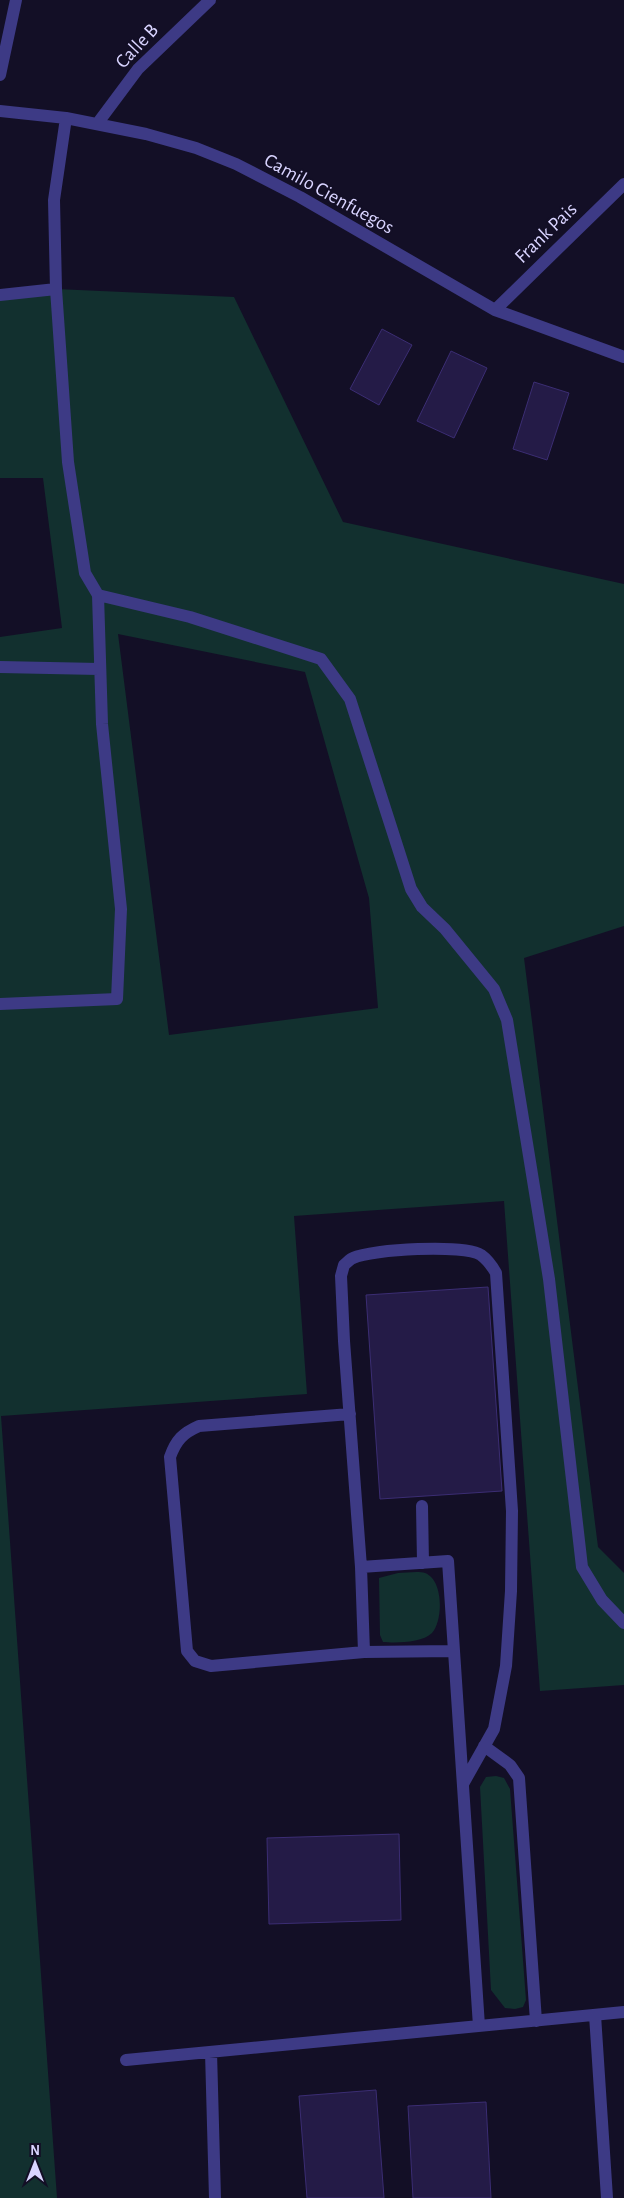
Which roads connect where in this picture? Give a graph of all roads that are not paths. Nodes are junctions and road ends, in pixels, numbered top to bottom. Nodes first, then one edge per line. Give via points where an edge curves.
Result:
1 (16, 0) edge
2 (210, 0) edge
3 (0, 75) edge
4 (0, 110) edge
5 (66, 118) junction
6 (98, 124) junction
7 (624, 184) edge
8 (56, 289) junction
9 (0, 294) edge
10 (495, 310) junction
11 (624, 357) edge
12 (98, 595) junction
13 (0, 667) edge
14 (99, 669) junction
15 (0, 1004) edge
16 (350, 1414) junction
17 (422, 1506) dead end
18 (423, 1563) junction
19 (361, 1567) junction
20 (624, 1623) edge
21 (454, 1651) junction
22 (364, 1652) junction
23 (484, 1746) junction
24 (463, 1784) junction
25 (624, 2012) edge
26 (595, 2015) junction
27 (536, 2020) junction
28 (479, 2026) junction
29 (211, 2052) junction
30 (126, 2060) dead end
31 (215, 2198) edge
32 (607, 2198) edge

1 - 3 street
2 - 6 street, Calle B via 138,69
4 - 5 street, Camilo Cienfuegos
5 - 6 street, Camilo Cienfuegos
5 - 8 street via 54,200
6 - 10 street, Camilo Cienfuegos via 196,148 236,164
7 - 10 street, Frank Pais
8 - 9 street
8 - 12 street via 68,462 85,573
10 - 11 street, Camilo Cienfuegos
12 - 14 street
12 - 20 street via 190,617 321,658 350,699 411,889 422,907 445,928 494,990 507,1020 549,1279 582,1567 602,1600
13 - 14 street
14 - 15 street via 121,909 117,999
16 - 19 street
16 - 22 street via 199,1426 186,1431 175,1443 170,1457 187,1651 195,1661 211,1666
16 - 23 street via 341,1276 344,1265 354,1257 416,1248 462,1250 480,1254 490,1262 496,1273 512,1512 506,1666 494,1729
17 - 18 street
18 - 19 street
18 - 21 street via 448,1561
19 - 22 street
21 - 22 street
21 - 24 street
23 - 24 street
23 - 27 street via 510,1765 519,1778
24 - 28 street
25 - 26 street
26 - 27 street
26 - 32 street
27 - 28 street
28 - 29 street
29 - 30 street
29 - 31 street

